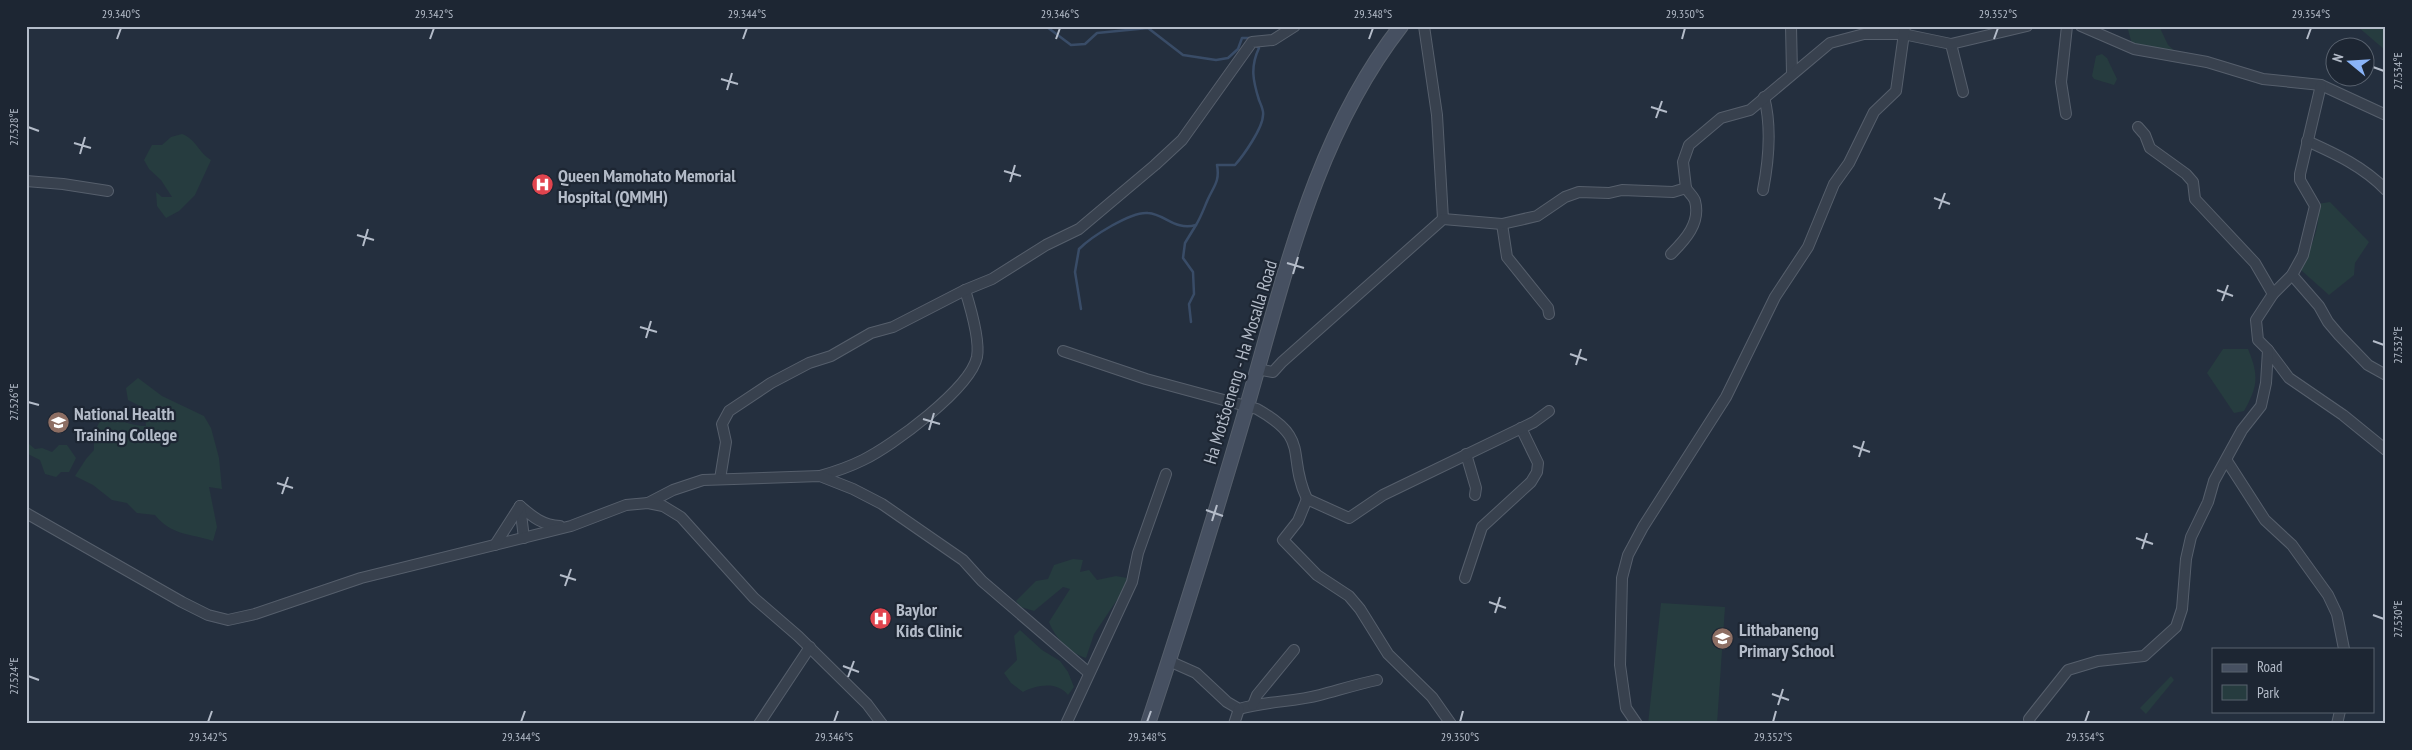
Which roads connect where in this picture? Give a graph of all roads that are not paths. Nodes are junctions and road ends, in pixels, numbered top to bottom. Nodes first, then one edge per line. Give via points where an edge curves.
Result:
1 (1295, 26) edge
2 (1401, 26) edge
3 (1424, 26) edge
4 (1790, 26) edge
5 (2021, 26) edge
6 (2027, 26) edge
7 (2067, 26) edge
8 (2081, 26) edge
9 (1881, 30) edge
10 (1904, 30) edge
11 (1951, 44) junction
12 (1792, 73) junction
13 (2322, 85) junction
14 (1963, 92) dead end
15 (1764, 97) junction
16 (2066, 114) dead end
17 (2386, 115) edge
18 (2138, 127) dead end
19 (2308, 141) junction
20 (26, 181) edge
21 (1686, 188) junction
22 (1763, 190) dead end
23 (2386, 190) edge
24 (108, 192) dead end
25 (1443, 220) junction
26 (1502, 224) junction
27 (1671, 254) dead end
28 (2292, 275) junction
29 (965, 290) junction
30 (2273, 294) junction
31 (1549, 314) dead end
32 (2268, 350) junction
33 (1063, 351) dead end
34 (1257, 369) junction
35 (2386, 375) edge
36 (1247, 406) junction
37 (1548, 411) dead end
38 (1521, 428) junction
39 (2386, 450) edge
40 (1466, 454) junction
41 (2227, 461) junction
42 (1166, 474) dead end
43 (820, 476) junction
44 (720, 479) junction
45 (1475, 495) dead end
46 (1307, 499) junction
47 (648, 502) junction
48 (520, 506) junction
49 (26, 512) edge
50 (571, 526) junction
51 (524, 538) junction
52 (495, 545) junction
53 (1464, 578) dead end
54 (810, 647) junction
55 (2344, 648) edge
56 (1294, 650) dead end
57 (1169, 661) junction
58 (1089, 673) junction
59 (1377, 680) dead end
60 (1253, 705) junction
61 (1239, 709) junction
62 (759, 724) edge
63 (882, 724) edge
64 (1066, 724) edge
65 (1148, 724) edge
66 (1234, 724) edge
67 (1451, 724) edge
68 (1637, 724) edge
69 (2030, 724) edge

1 - 29 street via 1273,40 1252,42 1182,140 1097,215 1079,229 1046,245 992,279
2 - 34 main road, Ha Motšoeneng - Ha Mosalla Road via 1357,93 1312,186
3 - 25 street via 1437,115
4 - 12 street
5 - 6 street
5 - 11 street
7 - 16 street via 2061,82
8 - 13 street via 2134,49 2207,62 2263,79
9 - 10 street
9 - 12 street via 1830,43
10 - 11 street
10 - 68 street via 1896,91 1874,112 1850,162 1834,184 1808,247 1775,297 1726,397 1628,556 1622,578 1620,665 1626,708
11 - 14 street
12 - 15 street
13 - 17 street
13 - 19 street
15 - 21 street via 1750,110 1721,118 1689,144 1683,162
15 - 22 street via 1769,127
18 - 30 street via 2150,148 2193,182 2196,199 2255,263
19 - 23 street via 2372,176
19 - 28 street via 2300,180 2315,206 2307,244
20 - 24 street
21 - 26 street via 1673,192 1579,192 1565,197 1538,216
21 - 27 street via 1695,201 1691,233
25 - 26 street
25 - 34 street via 1273,372
26 - 31 street via 1507,257 1548,308
28 - 30 street
28 - 35 street via 2339,335 2368,365
29 - 43 street via 977,343 977,356 971,371 940,405 894,440 864,460
29 - 44 street via 893,327 871,333 831,356 808,363 745,398 730,411 722,424 726,442
30 - 32 street via 2256,320 2258,340
32 - 39 street via 2290,378
32 - 41 street via 2261,406 2242,430
33 - 36 street via 1146,379
34 - 36 main road, Ha Motšoeneng - Ha Mosalla Road
36 - 46 street via 1276,420 1292,437 1297,451 1299,483
36 - 57 main road, Ha Motšoeneng - Ha Mosalla Road
37 - 38 street
38 - 40 street
38 - 53 street via 1538,463 1537,472 1531,482 1482,527
40 - 45 street
40 - 46 street via 1383,495 1349,518
41 - 55 street via 2265,520 2292,545 2328,595 2337,614
41 - 69 street via 2214,481 2191,537 2182,609 2176,627 2144,656 2098,661 2068,670 2029,719
42 - 58 street via 1138,553 1132,582
43 - 44 street
43 - 58 street via 882,504 964,560 982,581
44 - 47 street via 703,480
46 - 67 street via 1298,521 1282,540 1317,575 1349,596 1388,654 1432,697
47 - 50 street via 626,505
47 - 54 street via 663,506 681,517 754,598
48 - 50 street via 548,525
48 - 51 street
48 - 52 street
49 - 52 street via 182,602 208,615 228,620 361,578
50 - 51 street
51 - 52 street
54 - 62 street
54 - 63 street via 867,704
56 - 60 street via 1256,695
57 - 61 street via 1196,673
57 - 65 main road, Ha Motšoeneng - Ha Mosalla Road
58 - 64 street
59 - 60 street via 1319,696
60 - 61 street
61 - 66 street

